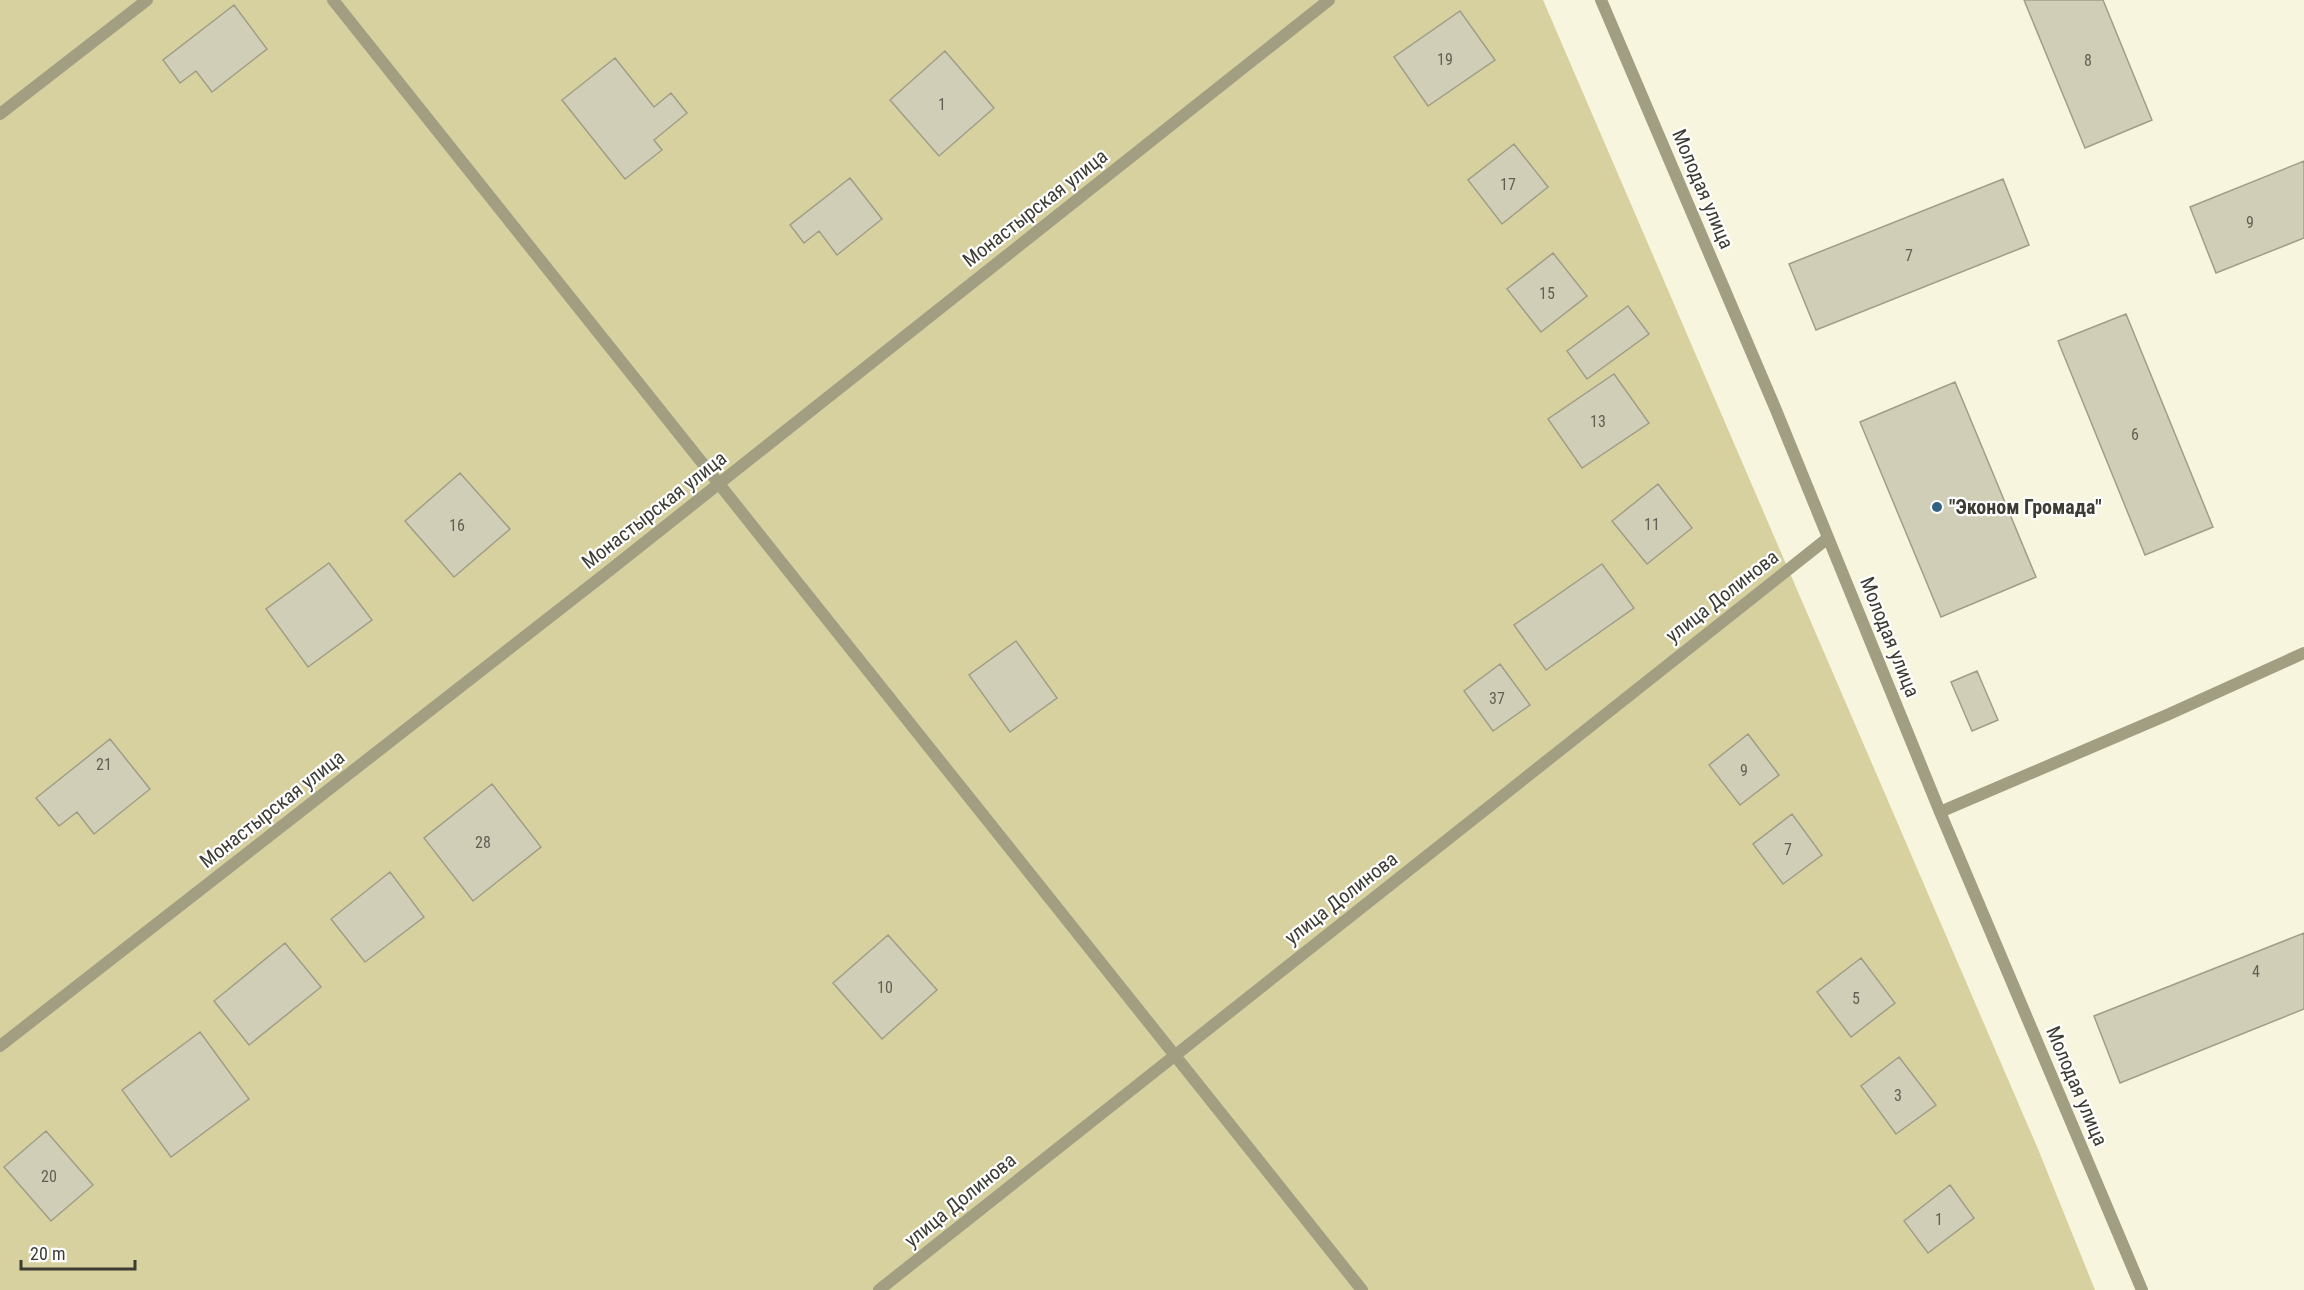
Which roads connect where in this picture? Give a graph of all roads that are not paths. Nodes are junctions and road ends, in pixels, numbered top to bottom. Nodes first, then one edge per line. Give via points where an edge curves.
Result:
1 (147, 0) edge
2 (333, 0) edge
3 (1329, 0) edge
4 (1600, 0) edge
5 (0, 114) edge
6 (719, 484) junction
7 (1828, 538) junction
8 (2304, 653) edge
9 (1940, 812) junction
10 (0, 1046) edge
11 (1174, 1054) junction
12 (879, 1290) edge
13 (1362, 1290) edge
14 (2142, 1290) edge

1 - 5 street
2 - 6 street
3 - 6 street, Монастырская улица
4 - 7 street, Молодая улица
6 - 10 street, Монастырская улица
6 - 11 street
7 - 9 street, Молодая улица
7 - 11 street, улица Долинова
8 - 9 street
9 - 14 street, Молодая улица
11 - 12 street, улица Долинова
11 - 13 street

